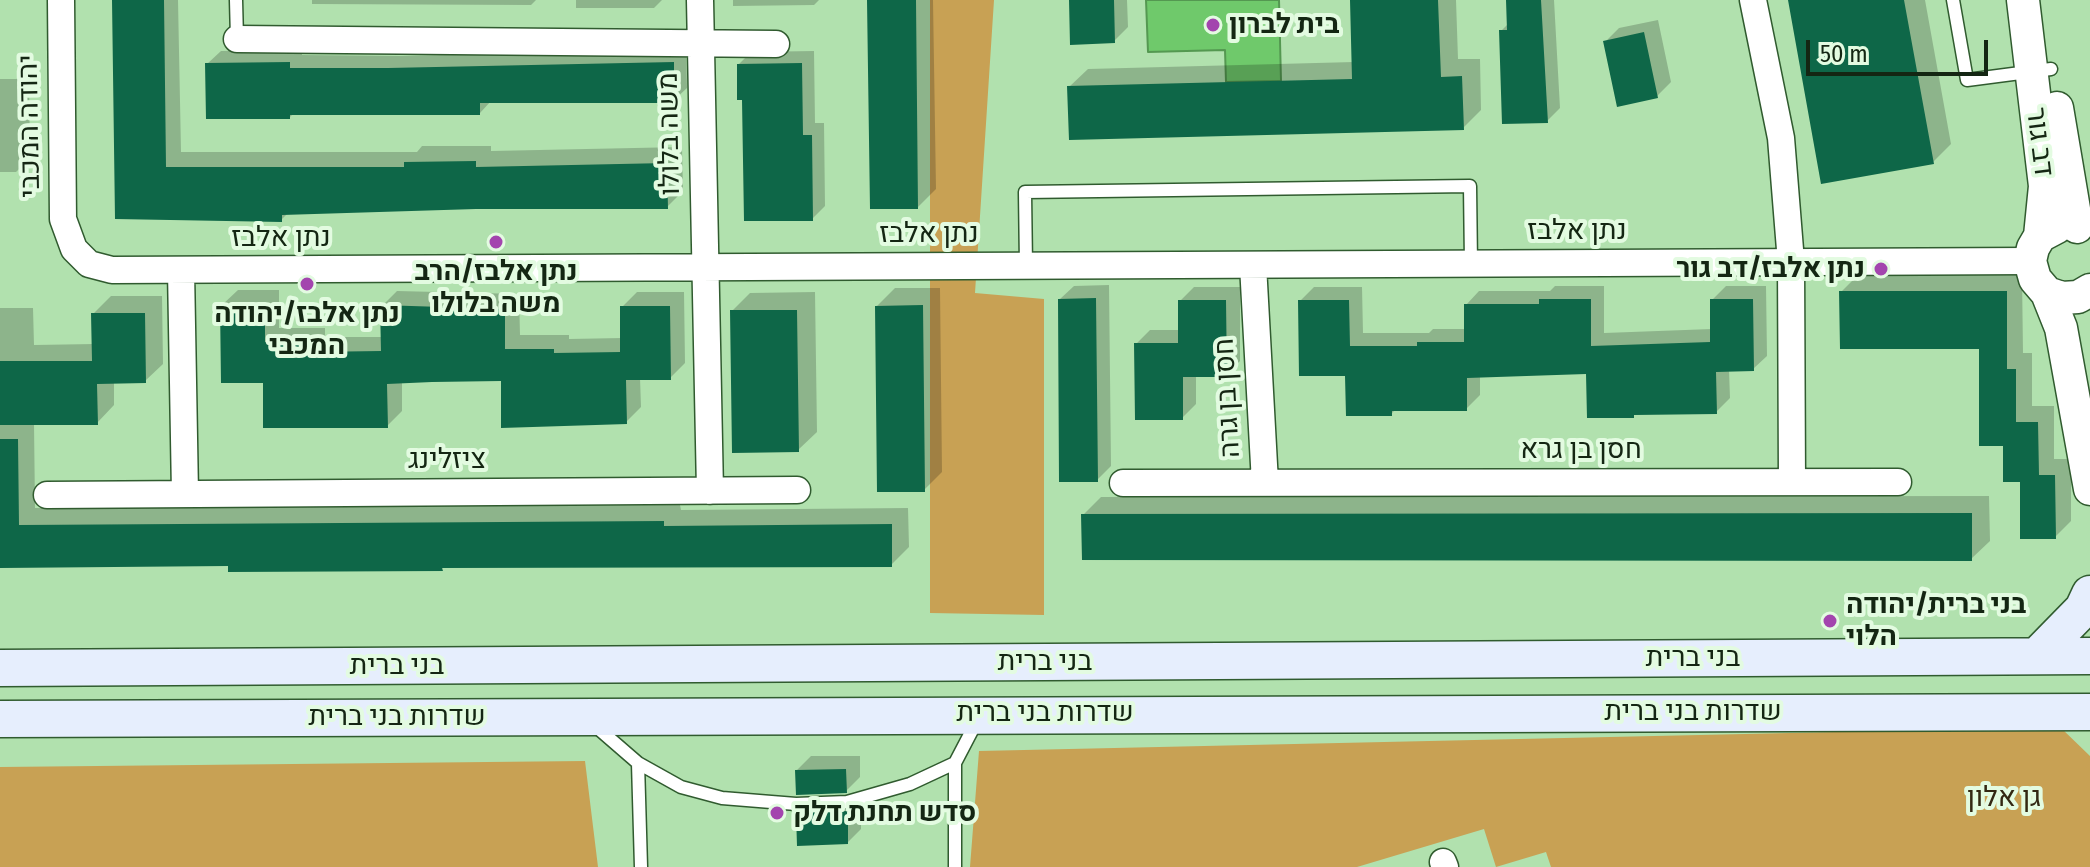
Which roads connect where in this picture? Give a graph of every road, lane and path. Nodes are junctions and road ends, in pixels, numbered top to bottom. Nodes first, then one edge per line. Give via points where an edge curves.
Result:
1 (61, 0) edge
2 (236, 0) edge
3 (700, 0) edge
4 (1753, 0) edge
5 (1953, 0) edge
6 (2023, 0) edge
7 (2039, 0) edge
8 (237, 39) joint
9 (700, 43) junction
10 (776, 44) dead end
11 (2040, 71) junction
12 (2084, 230) edge
13 (74, 249) joint
14 (2035, 249) junction
15 (1791, 262) junction
16 (1471, 264) junction
17 (1253, 265) junction
18 (1026, 266) junction
19 (704, 267) junction
20 (181, 270) junction
21 (2090, 290) edge
22 (2047, 293) junction
23 (1792, 482) junction
24 (1898, 482) dead end
25 (1123, 483) dead end
26 (1265, 483) junction
27 (2090, 489) edge
28 (797, 490) dead end
29 (710, 491) junction
30 (185, 494) junction
31 (47, 495) dead end
32 (2090, 594) edge
33 (2037, 656) junction
34 (2090, 656) edge
35 (0, 668) edge
36 (2053, 712) junction
37 (2090, 712) edge
38 (980, 713) junction
39 (585, 717) junction
40 (0, 719) edge
41 (2090, 742) edge
42 (638, 763) junction
43 (955, 763) junction
44 (641, 867) edge
45 (955, 867) edge

1 - 13 street, יהודה המכבי via 63,219
2 - 8 lane
3 - 9 street, משה בלולו
4 - 15 street via 1781,138
5 - 11 lane via 1967,80
6 - 11 street, דב גור
7 - 11 street, דב גור
8 - 9 street
9 - 10 street
9 - 19 street, משה בלולו
11 - 12 street, דב גור
11 - 14 street, דב גור via 2045,186
12 - 14 street via 2061,226
13 - 20 street, נתן אלבז via 89,264 112,270
14 - 15 street, נתן אלבז
14 - 22 street via 2035,279
15 - 16 street, נתן אלבז
15 - 23 street
16 - 17 street, נתן אלבז
16 - 18 lane via 1470,186 1025,192
17 - 18 street, נתן אלבז
17 - 26 street, חסן בן גרה
18 - 19 street, נתן אלבז
19 - 20 street, נתן אלבז
19 - 29 street
20 - 30 street
21 - 22 street via 2070,299
22 - 27 street via 2061,328
23 - 24 street, חסן בן גרא
23 - 26 street, חסן בן גרא
25 - 26 street, חסן בן גרה
28 - 29 street, ציזלינג
29 - 30 street, ציזלינג
30 - 31 street, ציזלינג
32 - 33 main road via 2083,609
33 - 34 main road, בני ברית
33 - 35 main road, בני ברית
36 - 37 main road, שדרות בני ברית
36 - 38 main road, שדרות בני ברית
36 - 41 main road
38 - 39 main road, שדרות בני ברית
38 - 43 lane
39 - 40 main road, שדרות בני ברית
39 - 42 lane
42 - 43 lane via 681,787 722,798 796,804 847,802 910,784
42 - 44 lane
43 - 45 lane

